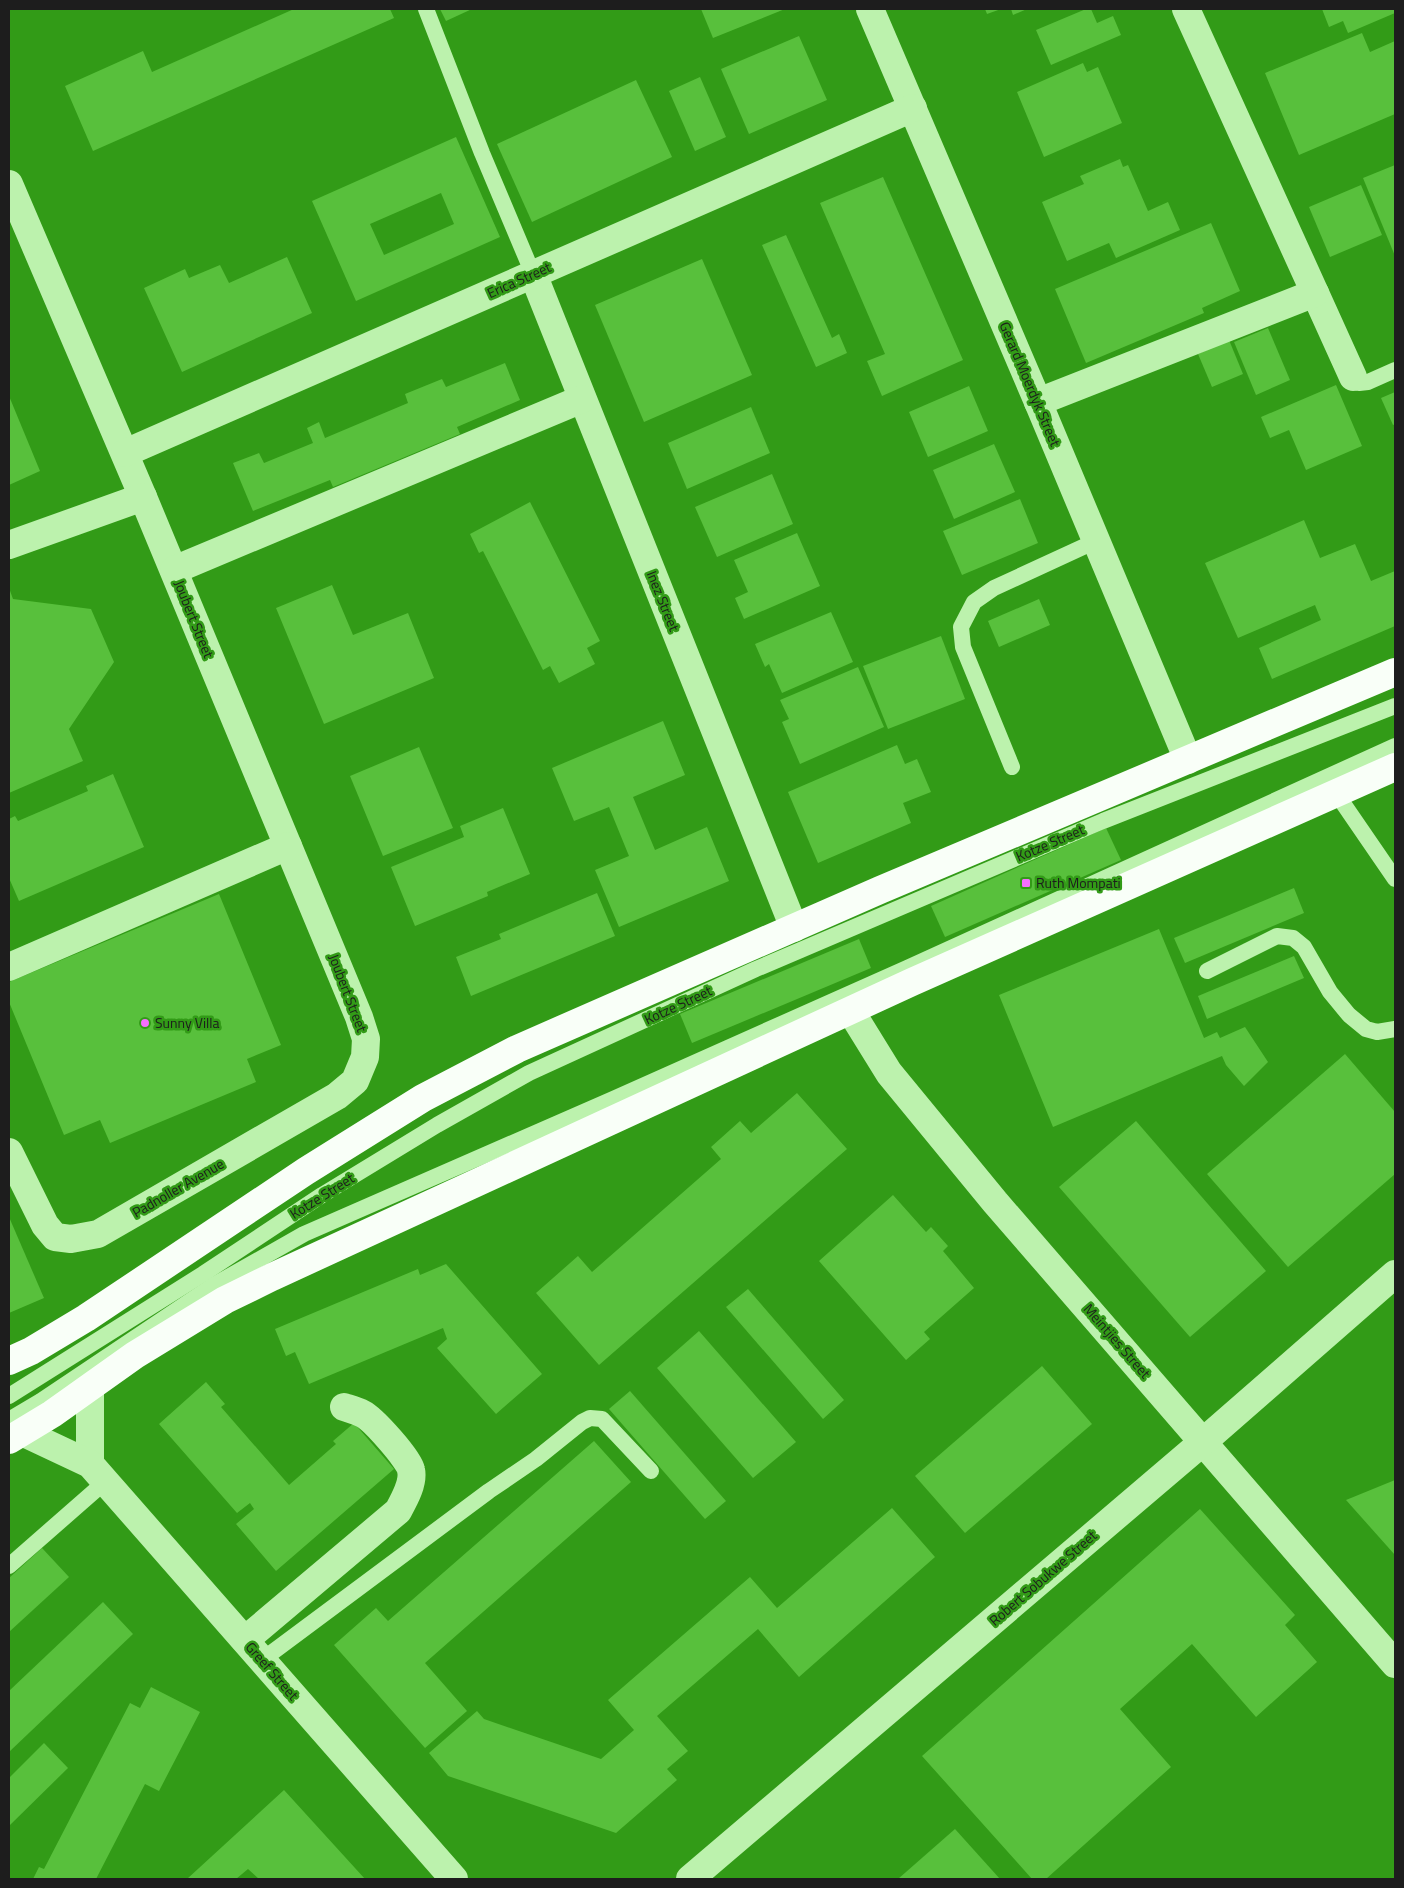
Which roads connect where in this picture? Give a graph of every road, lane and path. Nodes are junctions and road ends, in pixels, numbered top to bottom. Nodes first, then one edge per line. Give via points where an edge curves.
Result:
1 (426, 9) edge
2 (870, 9) edge
3 (1186, 9) edge
4 (913, 108) junction
5 (9, 184) edge
6 (533, 274) junction
7 (1315, 293) junction
8 (1395, 370) edge
9 (1353, 377) joint
10 (582, 399) junction
11 (1038, 402) junction
12 (125, 454) junction
13 (144, 497) junction
14 (1096, 541) junction
15 (9, 545) edge
16 (174, 570) junction
17 (1395, 672) edge
18 (1395, 706) edge
19 (1395, 746) edge
20 (1188, 760) junction
21 (1012, 767) dead end
22 (1395, 767) edge
23 (1336, 793) junction
24 (288, 846) junction
25 (1395, 879) edge
26 (794, 928) junction
27 (9, 967) edge
28 (1208, 971) dead end
29 (850, 1010) junction
30 (1395, 1029) edge
31 (365, 1057) joint
32 (9, 1152) edge
33 (1395, 1274) edge
34 (9, 1361) edge
35 (90, 1388) junction
36 (9, 1396) edge
37 (344, 1407) dead end
38 (13, 1430) edge
39 (1204, 1441) junction
40 (651, 1471) dead end
41 (98, 1472) junction
42 (9, 1566) edge
43 (254, 1650) junction
44 (1395, 1664) edge
45 (454, 1879) edge
46 (690, 1879) edge

1 - 6 lane
2 - 4 street, Gerard Moerdyk Street
3 - 7 street
4 - 6 street, Erica Street
4 - 11 street, Gerard Moerdyk Street
5 - 12 street, Joubert Street
6 - 10 street, Inez Street
6 - 12 street, Erica Street
7 - 9 street
7 - 11 street
8 - 9 lane via 1368,382 1359,383
10 - 16 street
10 - 26 street, Inez Street
11 - 14 street, Gerard Moerdyk Street
12 - 13 street, Joubert Street
13 - 15 street
13 - 16 street, Joubert Street
14 - 20 street, Gerard Moerdyk Street
14 - 21 lane via 994,588 974,602 961,627 963,646
16 - 24 street, Joubert Street
17 - 20 main road, Kotze Street
18 - 36 lane, Kotze Street via 1103,821 756,970 529,1073 330,1190
19 - 38 lane, Kotze Street via 898,972 304,1234 214,1285 41,1400
20 - 26 main road, Kotze Street
22 - 23 main road
23 - 25 lane
23 - 29 main road
24 - 27 street
24 - 31 street, Joubert Street via 360,1017 366,1039
26 - 34 main road, Kotze Street via 518,1049 423,1098 298,1176 86,1318
28 - 30 lane via 1277,936 1293,938 1304,946 1330,992 1349,1016 1366,1029 1377,1032
29 - 35 main road via 225,1300 134,1355
29 - 39 street, Meintjies Street via 889,1072 995,1202
31 - 32 street, Padnoller Avenue via 355,1080 337,1096 98,1234 71,1239 55,1237 45,1225
33 - 39 street, Robert Sobukwe Street
35 - 38 main road via 52,1414
35 - 41 street
37 - 43 street via 364,1414 378,1426 408,1463 412,1471 410,1484 398,1511
38 - 41 street, Greef Street
39 - 44 street, Meintjies Street
39 - 46 street, Robert Sobukwe Street
40 - 43 lane via 602,1419 590,1418 536,1459
41 - 42 lane
41 - 43 street, Greef Street
43 - 45 street, Greef Street

